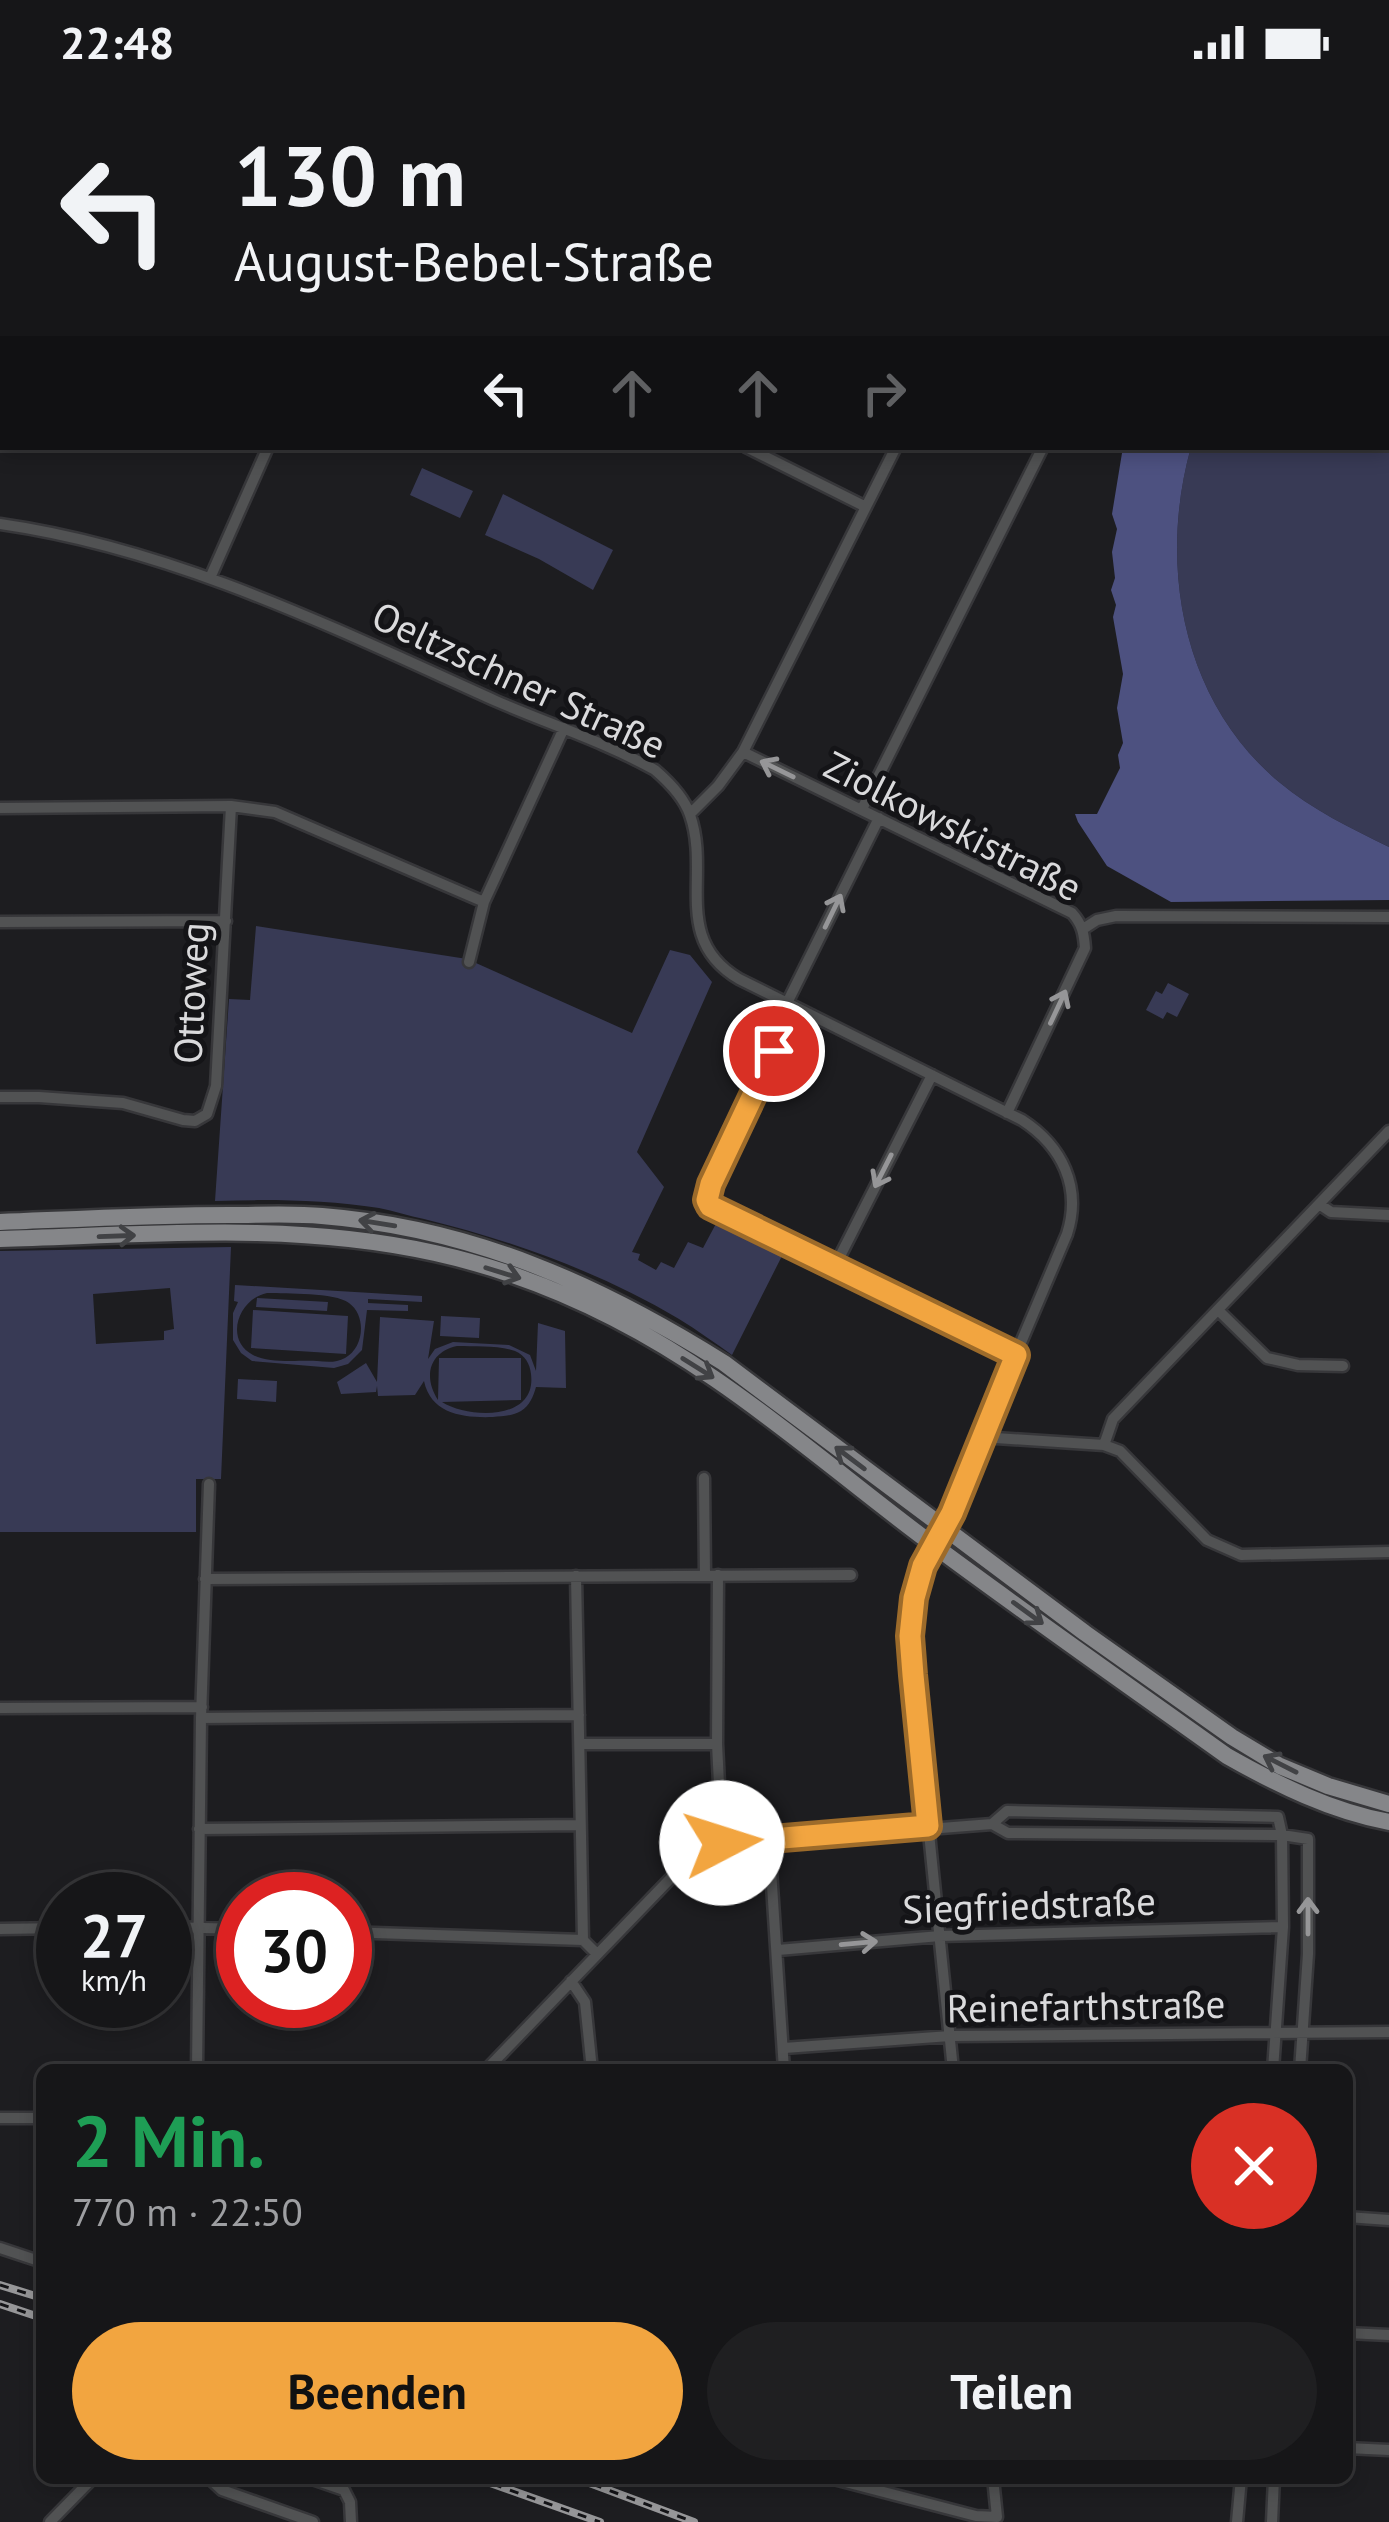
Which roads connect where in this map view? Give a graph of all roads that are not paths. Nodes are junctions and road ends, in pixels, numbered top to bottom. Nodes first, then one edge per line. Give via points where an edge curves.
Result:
1 (267, 450) edge
2 (752, 450) edge
3 (894, 450) edge
4 (1042, 450) edge
5 (866, 507) junction
6 (0, 524) edge
7 (210, 578) junction
8 (564, 728) junction
9 (743, 752) junction
10 (231, 806) junction
11 (0, 808) edge
12 (862, 809) junction
13 (690, 814) junction
14 (879, 818) junction
15 (484, 902) junction
16 (1389, 917) edge
17 (226, 921) junction
18 (0, 922) edge
19 (1083, 929) junction
20 (469, 962) dead end
21 (791, 1005) junction
22 (932, 1075) junction
23 (0, 1097) edge
24 (1007, 1113) junction
25 (1389, 1131) edge
26 (1319, 1204) junction
27 (1389, 1215) edge
28 (0, 1222) edge
29 (0, 1239) edge
30 (834, 1268) junction
31 (568, 1287) junction
32 (598, 1301) junction
33 (1218, 1310) junction
34 (1016, 1355) junction
35 (1343, 1366) dead end
36 (981, 1437) junction
37 (1104, 1445) junction
38 (704, 1478) dead end
39 (209, 1484) dead end
40 (944, 1528) junction
41 (933, 1545) junction
42 (1389, 1552) edge
43 (711, 1575) junction
44 (851, 1575) dead end
45 (576, 1576) junction
46 (205, 1579) junction
47 (0, 1708) edge
48 (201, 1713) junction
49 (579, 1714) junction
50 (580, 1744) junction
51 (718, 1744) junction
52 (1389, 1804) edge
53 (1389, 1822) edge
54 (992, 1824) junction
55 (580, 1826) junction
56 (928, 1826) junction
57 (199, 1829) junction
58 (1282, 1835) junction
59 (770, 1839) junction
60 (722, 1843) junction
61 (192, 1927) edge
62 (197, 1927) junction
63 (1283, 1927) junction
64 (36, 1928) edge
65 (216, 1928) edge
66 (0, 1929) edge
67 (372, 1933) edge
68 (940, 1936) junction
69 (583, 1940) junction
70 (778, 1950) junction
71 (597, 1954) junction
72 (571, 1981) junction
73 (1303, 2031) junction
74 (1389, 2032) edge
75 (1276, 2033) junction
76 (950, 2036) junction
77 (784, 2048) junction
78 (197, 2064) edge
79 (492, 2064) edge
80 (591, 2064) edge
81 (784, 2064) edge
82 (952, 2064) edge
83 (1273, 2064) edge
84 (1300, 2064) edge
85 (0, 2118) edge
86 (36, 2118) edge
87 (1353, 2217) edge
88 (1389, 2220) edge
89 (0, 2248) edge
90 (36, 2260) edge
91 (1353, 2333) edge
92 (1389, 2335) edge
93 (1353, 2448) edge
94 (1389, 2450) edge
95 (87, 2484) edge
96 (216, 2484) edge
97 (326, 2484) edge
98 (853, 2484) edge
99 (993, 2484) edge
100 (1241, 2484) edge
101 (1274, 2484) edge
102 (50, 2522) edge
103 (313, 2522) edge
104 (351, 2522) edge
105 (1238, 2522) edge
106 (1272, 2522) edge

1 - 7 street
2 - 5 street
3 - 5 street
4 - 12 street
5 - 9 street
6 - 7 street, Oeltzschner Straße
7 - 8 street, Oeltzschner Straße
8 - 13 street, Oeltzschner Straße via 655,770
8 - 15 street
12 -> 9 street, Ziolkowskistraße
9 - 13 street
10 - 11 street
10 - 15 street via 275,812
10 - 17 street, Ottoweg
12 - 14 street, Ziolkowskistraße
13 - 21 street, Oeltzschner Straße via 704,944 725,970
14 - 19 street, Ziolkowskistraße via 1072,914
21 -> 14 street
15 - 20 street
16 - 19 street via 1116,916
17 - 18 street
17 - 23 street, Ottoweg via 216,1086 207,1114 195,1121 123,1103
24 -> 19 street, Ziolkowskistraße via 1085,948
21 - 22 street, Oeltzschner Straße
21 - 30 street via 707,1200
22 - 24 street, Oeltzschner Straße
22 -> 30 street
24 - 34 street, Oeltzschner Straße via 1056,1149 1073,1202
25 - 26 street
26 - 27 street via 1349,1215
26 - 33 street
31 -> 28 main road via 538,1264 445,1236 319,1215
29 -> 31 main road via 350,1238
30 - 34 street
31 - 32 main road
40 -> 32 main road via 724,1363 665,1326
32 -> 41 main road via 714,1378
33 - 35 street via 1267,1358
33 - 37 street via 1113,1419
34 - 36 street, Oeltzschner Straße
36 - 37 street
36 - 40 street, Oeltzschner Straße
37 - 42 street via 1120,1451 1208,1540 1241,1555
38 - 43 street
39 - 46 street
40 - 41 street, Oeltzschner Straße
52 -> 40 main road via 1328,1786 1248,1747
41 -> 53 main road via 1227,1756 1270,1781
41 - 56 street, Oeltzschner Straße via 917,1580 910,1636
43 - 44 street
43 - 45 street
43 - 51 street
45 - 46 street
45 - 49 street
46 - 48 street
47 - 48 street
48 - 49 street
48 - 57 street
49 - 50 street
50 - 51 street
50 - 55 street
51 - 60 street
54 - 56 street
54 - 58 street via 1008,1833
54 - 58 street via 1007,1811 1277,1817
55 - 57 street
55 - 69 street
56 - 59 street
56 - 68 street, Oeltzschner Straße
57 - 62 street
58 - 63 street
73 -> 58 street via 1308,1839
59 - 60 street
59 - 70 street
60 - 71 street via 694,1853
61 - 62 street
62 - 65 street
62 - 78 street
63 - 68 street, Siegfriedstraße
63 - 75 street
64 - 66 street
67 - 69 street
70 -> 68 street, Siegfriedstraße
68 - 76 street, Oeltzschner Straße
69 - 71 street
70 - 77 street
71 - 72 street
72 - 79 street
72 - 80 street via 586,2002
73 - 74 street, Reinefarthstraße
73 - 75 street, Reinefarthstraße
73 - 84 street
75 - 76 street, Reinefarthstraße
75 - 83 street
76 - 77 street, Reinefarthstraße
76 - 82 street, Oeltzschner Straße
77 - 81 street
85 - 86 street
87 - 88 street
89 - 90 street
91 - 92 street
93 - 94 street
95 - 102 street
96 - 103 street
97 - 104 street via 344,2490
98 - 99 street via 997,2517
100 - 105 street
101 - 106 street

